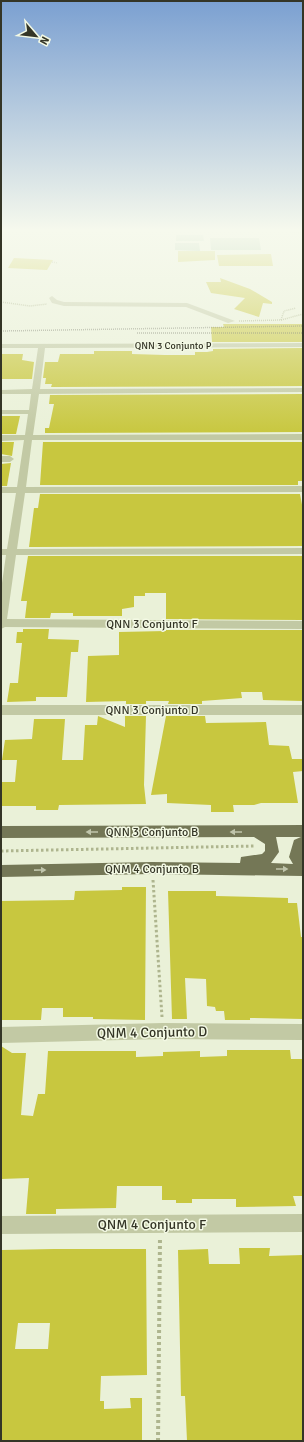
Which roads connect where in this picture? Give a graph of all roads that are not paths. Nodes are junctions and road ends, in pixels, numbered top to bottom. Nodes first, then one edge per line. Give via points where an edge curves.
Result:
1 (169, 299) edge
2 (53, 300) road end
3 (180, 305) junction
4 (231, 321) road end
5 (303, 345) edge
6 (1, 346) edge
7 (42, 346) junction
8 (303, 390) edge
9 (1, 392) edge
10 (36, 392) junction
11 (1, 412) edge
12 (33, 412) junction
13 (303, 437) edge
14 (1, 438) edge
15 (28, 438) junction
16 (303, 489) edge
17 (1, 490) edge
18 (21, 490) junction
19 (303, 551) edge
20 (6, 552) edge
21 (1, 623) edge
22 (303, 624) edge
23 (1, 710) edge
24 (303, 710) edge
25 (303, 831) edge
26 (1, 832) edge
27 (258, 832) junction
28 (303, 842) edge
29 (303, 865) edge
30 (112, 869) junction
31 (303, 870) edge
32 (1, 871) edge
33 (303, 1032) edge
34 (1, 1036) edge
35 (303, 1223) edge
36 (1, 1225) edge

1 - 3 street
2 - 3 street via 76,305
3 - 4 street via 188,305
5 - 7 street, QNN 3 Conjunto P
6 - 7 street, QNN 3 Conjunto P
7 - 10 street
8 - 10 street
9 - 10 street
10 - 12 street
11 - 12 street
12 - 15 street
13 - 15 street
14 - 15 street
15 - 18 street
16 - 18 street
17 - 18 street
18 - 20 street
19 - 20 street
20 - 21 street
21 - 22 street, QNN 3 Conjunto F
23 - 24 street, QNN 3 Conjunto D
25 - 27 main road, QNN 3 Conjunto B
27 -> 26 main road, QNN 3 Conjunto B
27 - 30 main road via 271,841 272,847 270,856 261,861 161,860
28 - 29 main road via 299,844 296,853 296,857
30 -> 31 main road, QNM 4 Conjunto B
32 -> 30 main road, QNM 4 Conjunto B
33 - 34 street, QNM 4 Conjunto D via 163,1031
35 - 36 street, QNM 4 Conjunto F

